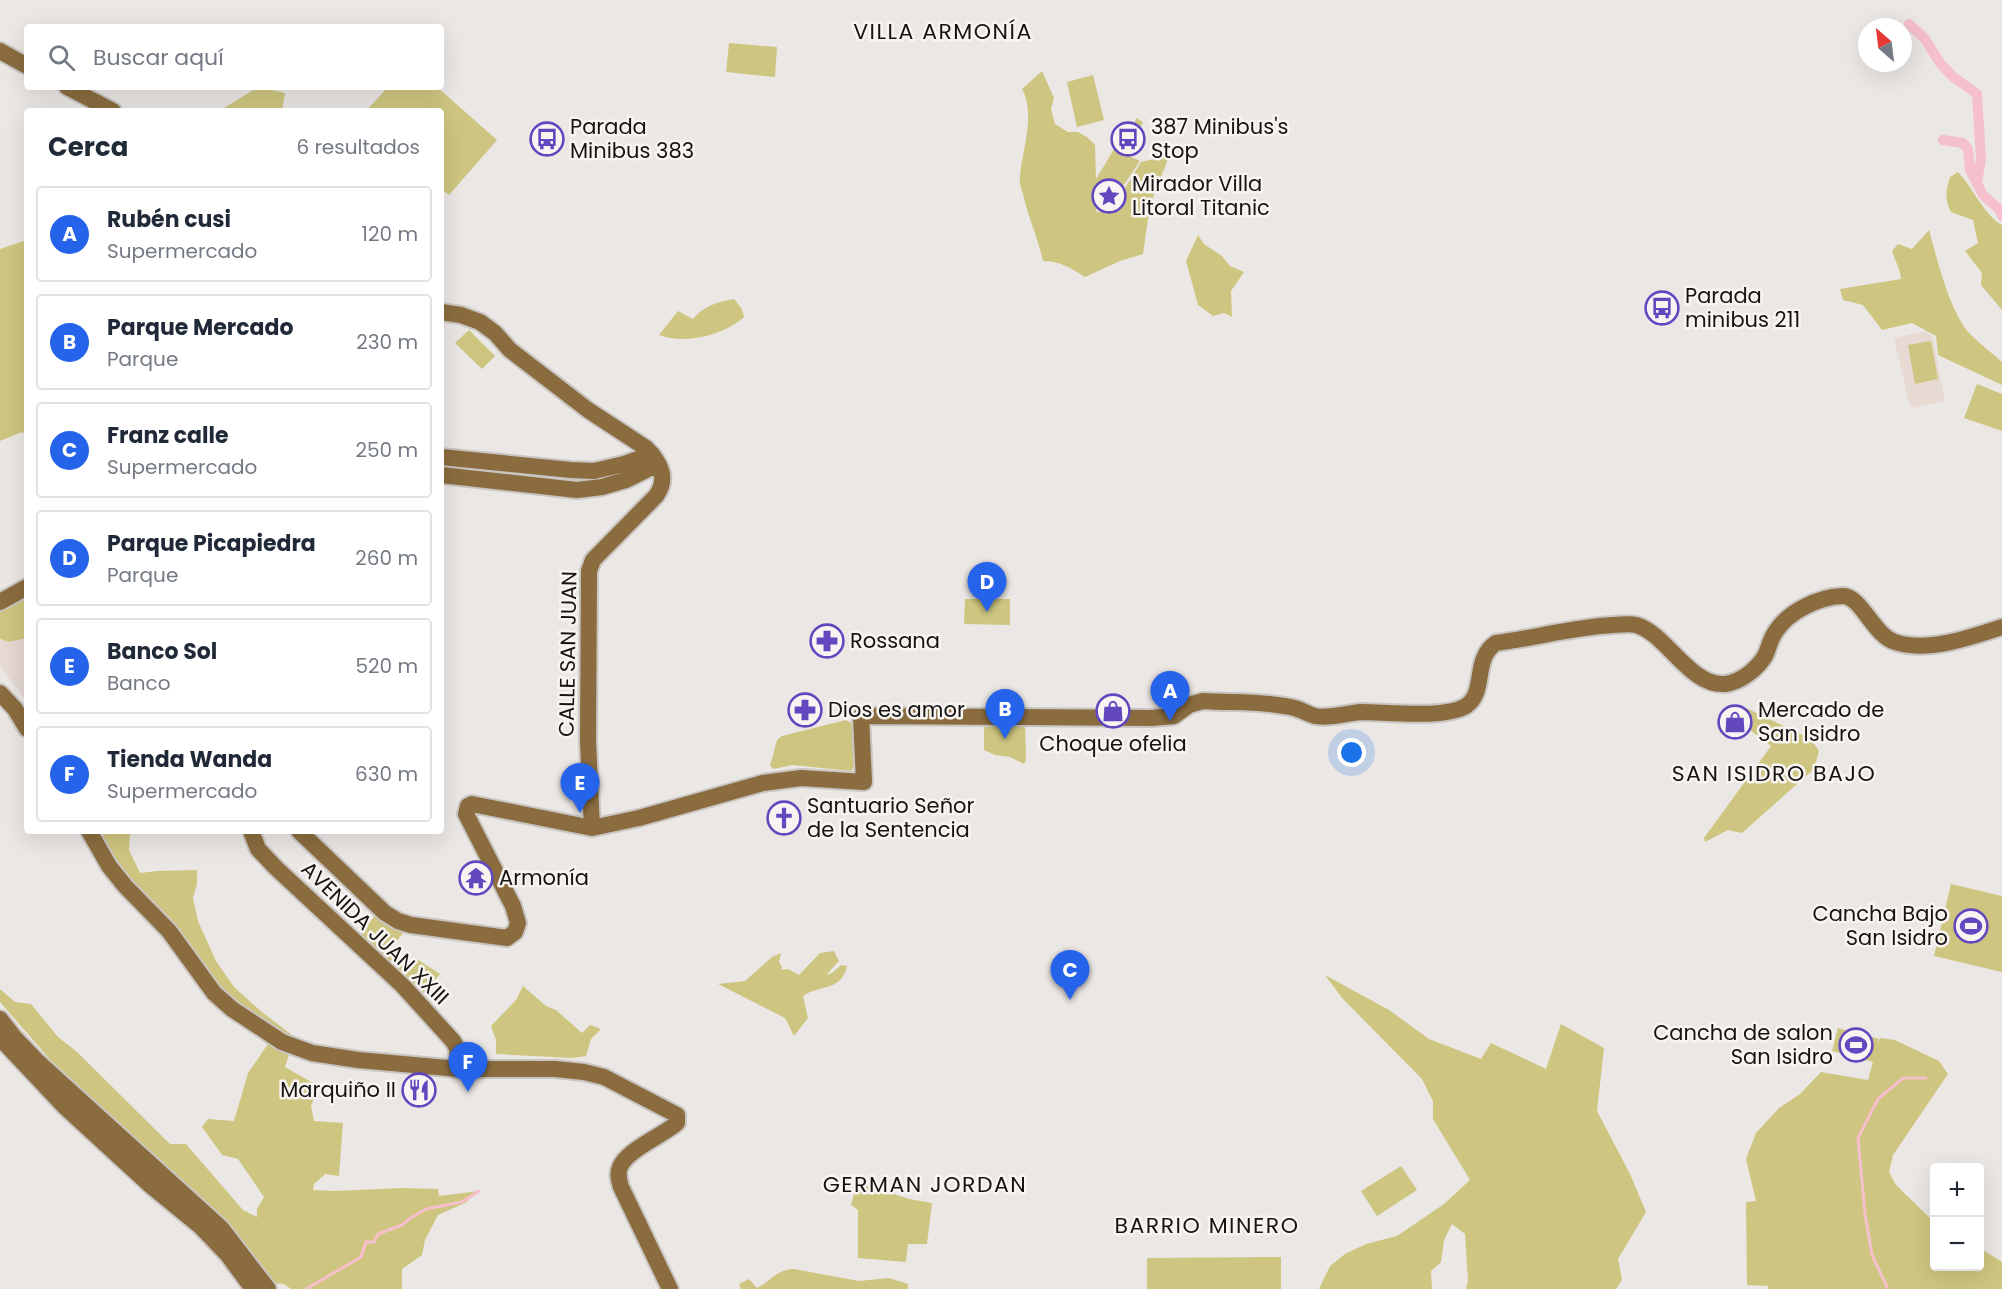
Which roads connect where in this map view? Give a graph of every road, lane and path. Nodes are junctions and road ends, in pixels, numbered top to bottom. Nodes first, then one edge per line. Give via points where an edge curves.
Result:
1 (0, 51) edge
2 (24, 64) edge
3 (73, 90) edge
4 (107, 108) edge
5 (444, 313) edge
6 (444, 457) edge
7 (658, 464) junction
8 (444, 476) edge
9 (24, 589) edge
10 (0, 602) edge
11 (2002, 627) edge
12 (0, 693) edge
13 (24, 724) edge
14 (592, 828) junction
15 (91, 834) edge
16 (251, 834) edge
17 (301, 834) edge
18 (0, 1019) edge
19 (0, 1038) edge
20 (459, 1070) junction
21 (253, 1289) edge
22 (268, 1289) edge
23 (670, 1289) edge

1 - 2 main road
3 - 4 main road
5 - 7 main road via 480,322 588,410 646,448
6 - 7 main road via 571,471
7 - 8 main road via 626,480 577,490
7 - 14 main road, CALLE SAN JUAN via 661,489 593,560 589,571
9 - 10 main road
11 - 14 main road, AVENIDA JUAN XXIII via 1950,643 1903,644 1883,636 1857,602 1844,596 1817,602 1788,618 1776,630 1755,669 1725,684 1699,675 1655,635 1632,624 1587,627 1496,643 1485,653 1472,699 1454,711 1317,716 1291,707 1203,701 1189,705 1174,717 1152,718 861,716 864,783 801,778 763,783
12 - 13 main road
14 - 17 main road, AVENIDA JUAN XXIII via 468,806 466,814 513,906 518,924 507,938 398,921
15 - 20 main road via 109,866 169,931 214,993 263,1030 312,1053
16 - 20 main road, AVENIDA JUAN XXIII via 258,849 276,868 403,986 453,1041
18 - 22 main road via 38,1062 221,1228
19 - 21 main road via 64,1106 200,1226
20 - 23 main road via 584,1072 604,1077 677,1115 677,1123 634,1152 620,1166 618,1175

